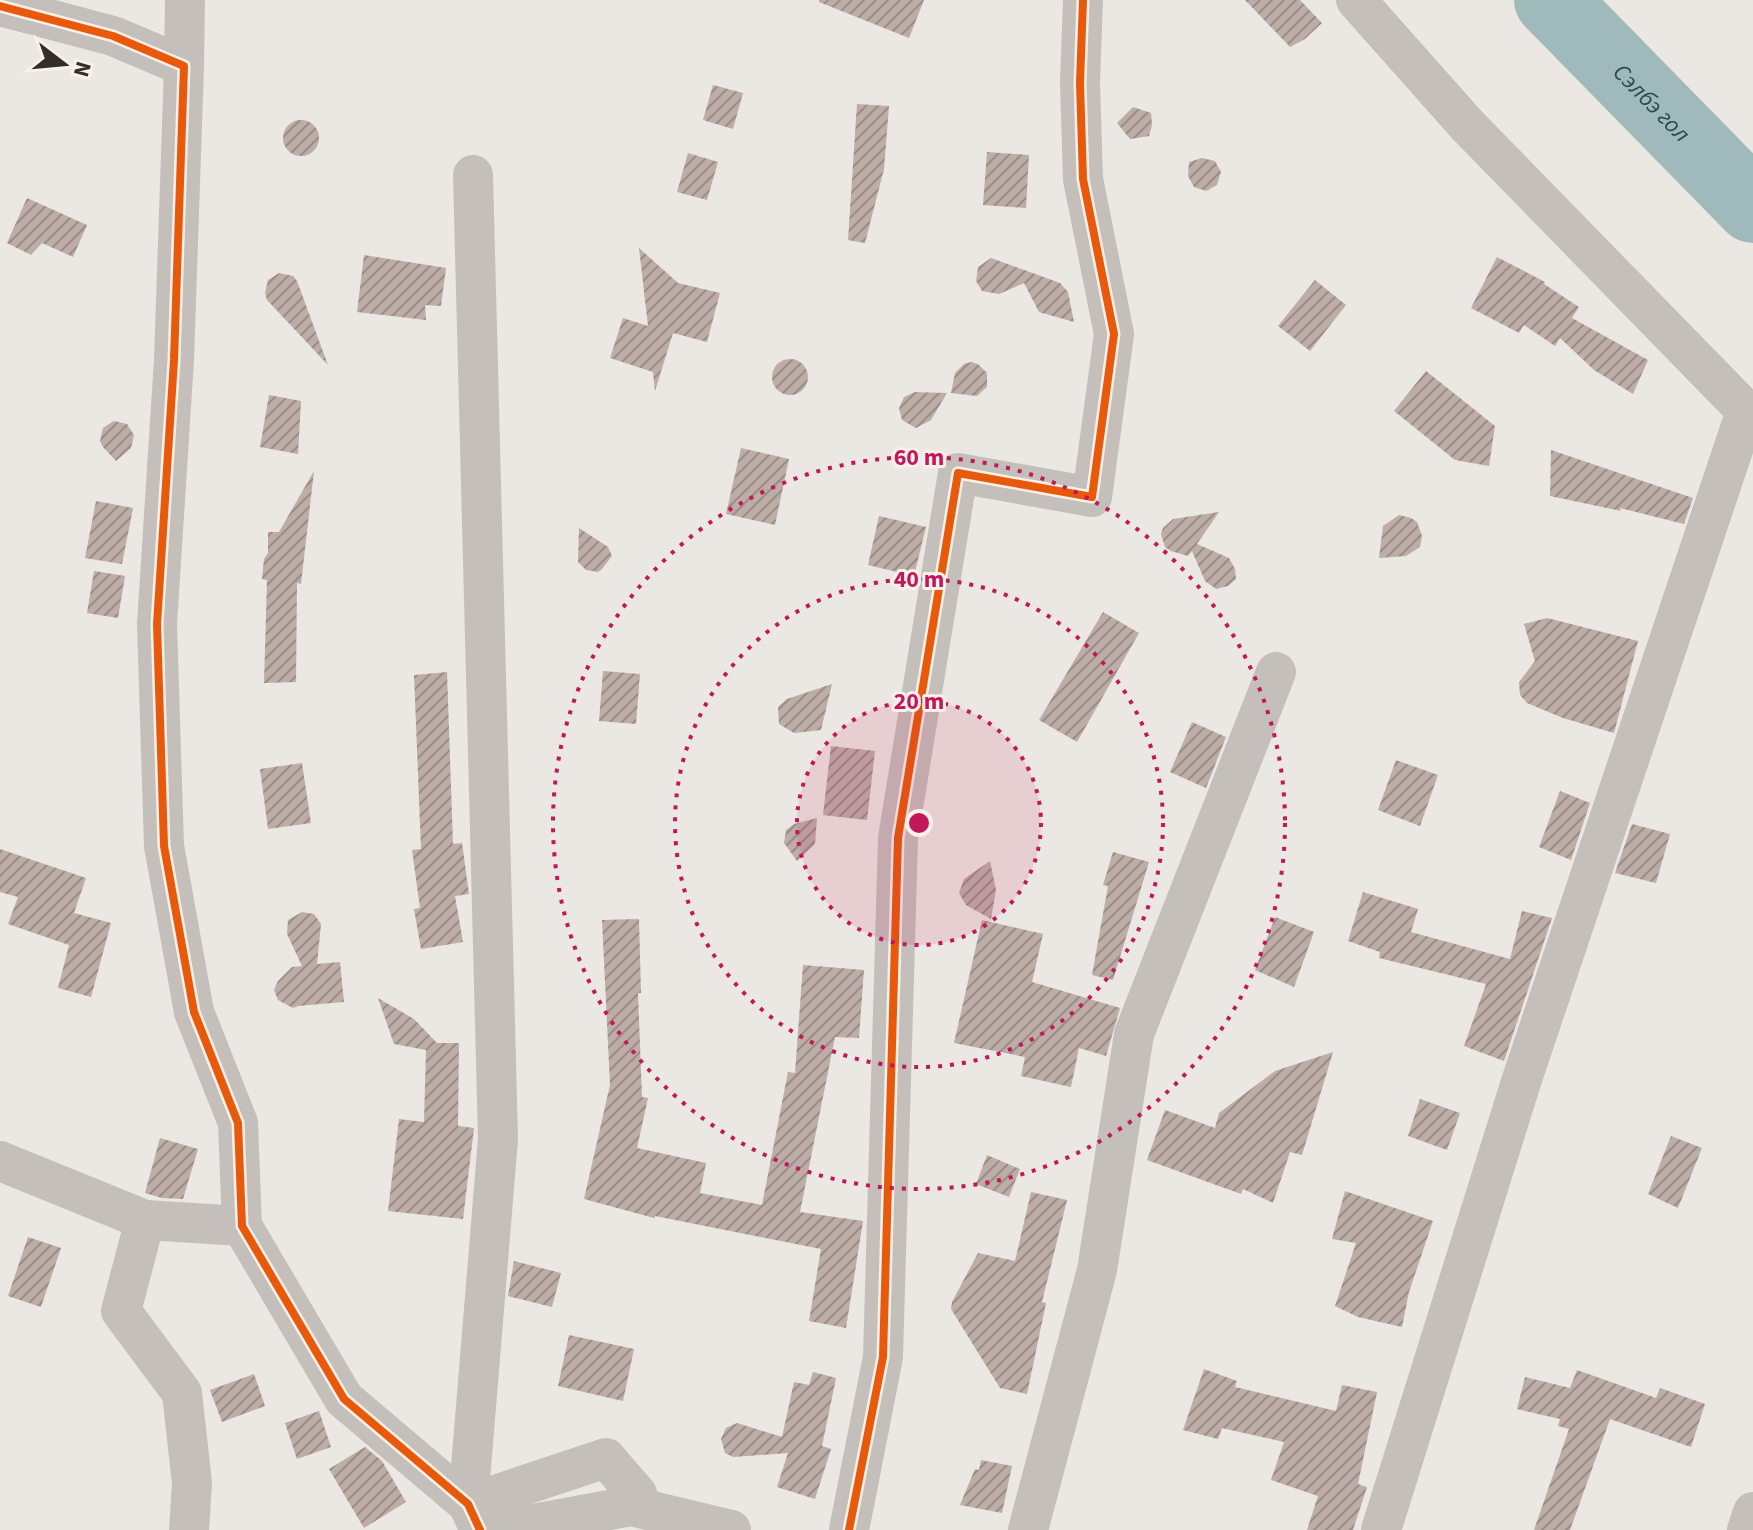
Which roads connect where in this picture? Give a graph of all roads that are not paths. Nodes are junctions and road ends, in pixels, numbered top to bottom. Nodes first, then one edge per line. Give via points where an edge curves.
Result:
1 (185, 0) edge
2 (1083, 0) edge
3 (1356, 0) edge
4 (2, 13) edge
5 (184, 66) junction
6 (473, 175) dead end
7 (1750, 414) edge
8 (1276, 672) dead end
9 (0, 1161) edge
10 (145, 1220) junction
11 (242, 1226) junction
12 (631, 1506) junction
13 (1753, 1512) edge
14 (474, 1517) edge
15 (189, 1530) edge
16 (501, 1530) edge
17 (731, 1530) edge
18 (849, 1530) edge
19 (1028, 1530) edge
20 (1381, 1530) edge
21 (1747, 1530) edge

1 - 5 street
2 - 18 street via 1083,179 1114,334 1092,497 958,473 898,838 883,1357
3 - 7 street via 1467,125
4 - 5 street via 113,36
5 - 11 street via 174,360 157,624 164,846 194,1012 238,1123
6 - 14 street via 498,1139
7 - 20 street via 1521,1082
8 - 19 street via 1134,1034 1097,1270
9 - 10 street
10 - 11 street
10 - 15 street via 121,1311 182,1393 192,1483
11 - 14 street via 344,1399
12 - 14 street via 637,1494 606,1458
12 - 16 street
12 - 17 street
13 - 21 street

